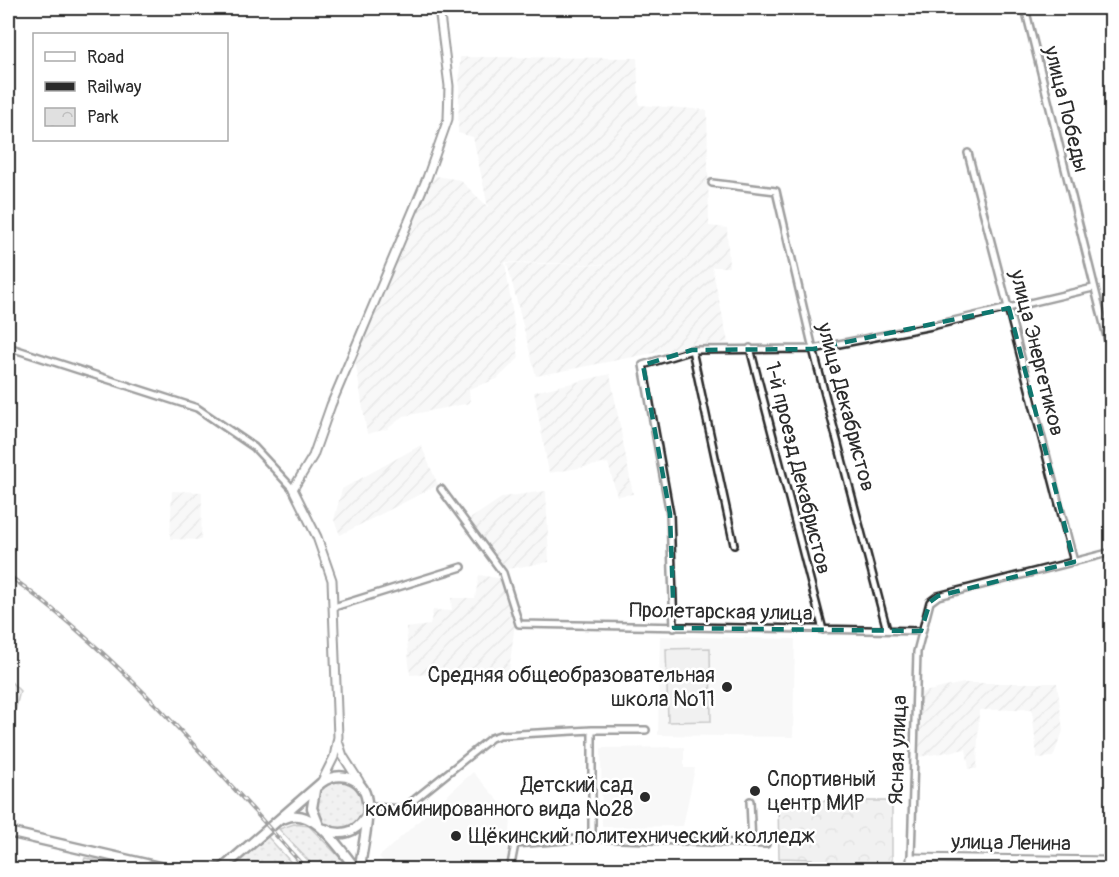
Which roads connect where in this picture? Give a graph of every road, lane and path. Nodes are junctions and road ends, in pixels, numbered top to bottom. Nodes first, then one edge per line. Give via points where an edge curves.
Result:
1 (439, 8) edge
2 (1024, 8) edge
3 (968, 153) dead end
4 (712, 183) dead end
5 (1093, 288) junction
6 (1009, 308) junction
7 (8, 347) edge
8 (750, 348) junction
9 (692, 350) junction
10 (813, 350) junction
11 (1112, 357) edge
12 (293, 489) junction
13 (441, 489) dead end
14 (734, 545) dead end
15 (1112, 552) edge
16 (1074, 562) junction
17 (462, 567) dead end
18 (334, 607) junction
19 (674, 628) junction
20 (823, 630) junction
21 (887, 630) junction
22 (921, 631) junction
23 (592, 730) junction
24 (646, 730) dead end
25 (338, 737) junction
26 (319, 785) junction
27 (362, 786) junction
28 (750, 801) dead end
29 (368, 810) junction
30 (279, 820) junction
31 (320, 825) junction
32 (8, 832) edge
33 (592, 838) junction
34 (752, 844) junction
35 (766, 844) dead end
36 (911, 858) junction
37 (1112, 861) edge
38 (222, 869) edge
39 (172, 870) edge
40 (213, 870) edge
41 (359, 870) edge
42 (510, 870) edge
43 (911, 870) edge

1 - 12 street via 449,86 448,119 313,456
2 - 5 street, улица Победы
3 - 6 street, улица Энергетиков
4 - 10 street, улица Декабристов via 776,191
5 - 6 street
5 - 11 street, улица Победы
6 - 10 street
6 - 16 street, улица Энергетиков
7 - 12 street via 197,408 254,447
8 - 9 street
8 - 10 street
8 - 20 street, 1-й проезд Декабристов
9 - 14 street
9 - 19 street via 643,365 670,514
10 - 21 street, улица Декабристов
12 - 18 street via 317,537 332,580
13 - 19 street, Пролетарская улица via 503,573 519,624
15 - 16 street, Ясная улица
16 - 22 street, Ясная улица via 938,596 930,602
17 - 18 street
18 - 25 street
19 - 20 street, Пролетарская улица
20 - 21 street, Пролетарская улица
21 - 22 street, Пролетарская улица
22 - 36 street, Ясная улица via 917,652
23 - 24 street
23 - 29 street via 491,738 403,809
23 - 33 street
25 - 26 street via 334,758
25 - 27 street via 343,756
26 - 27 main road via 331,777 342,776
26 - 30 main road
26 - 31 main road via 311,802
27 - 29 main road
28 - 34 street
29 - 31 main road via 363,822 349,832 332,832
29 - 41 main road
30 - 31 main road via 296,815
30 - 38 main road
31 - 41 main road
32 - 39 main road
33 - 34 street
33 - 42 street via 516,843
34 - 35 street
36 - 37 street, улица Ленина
36 - 43 street, Ясная улица
38 - 40 main road

